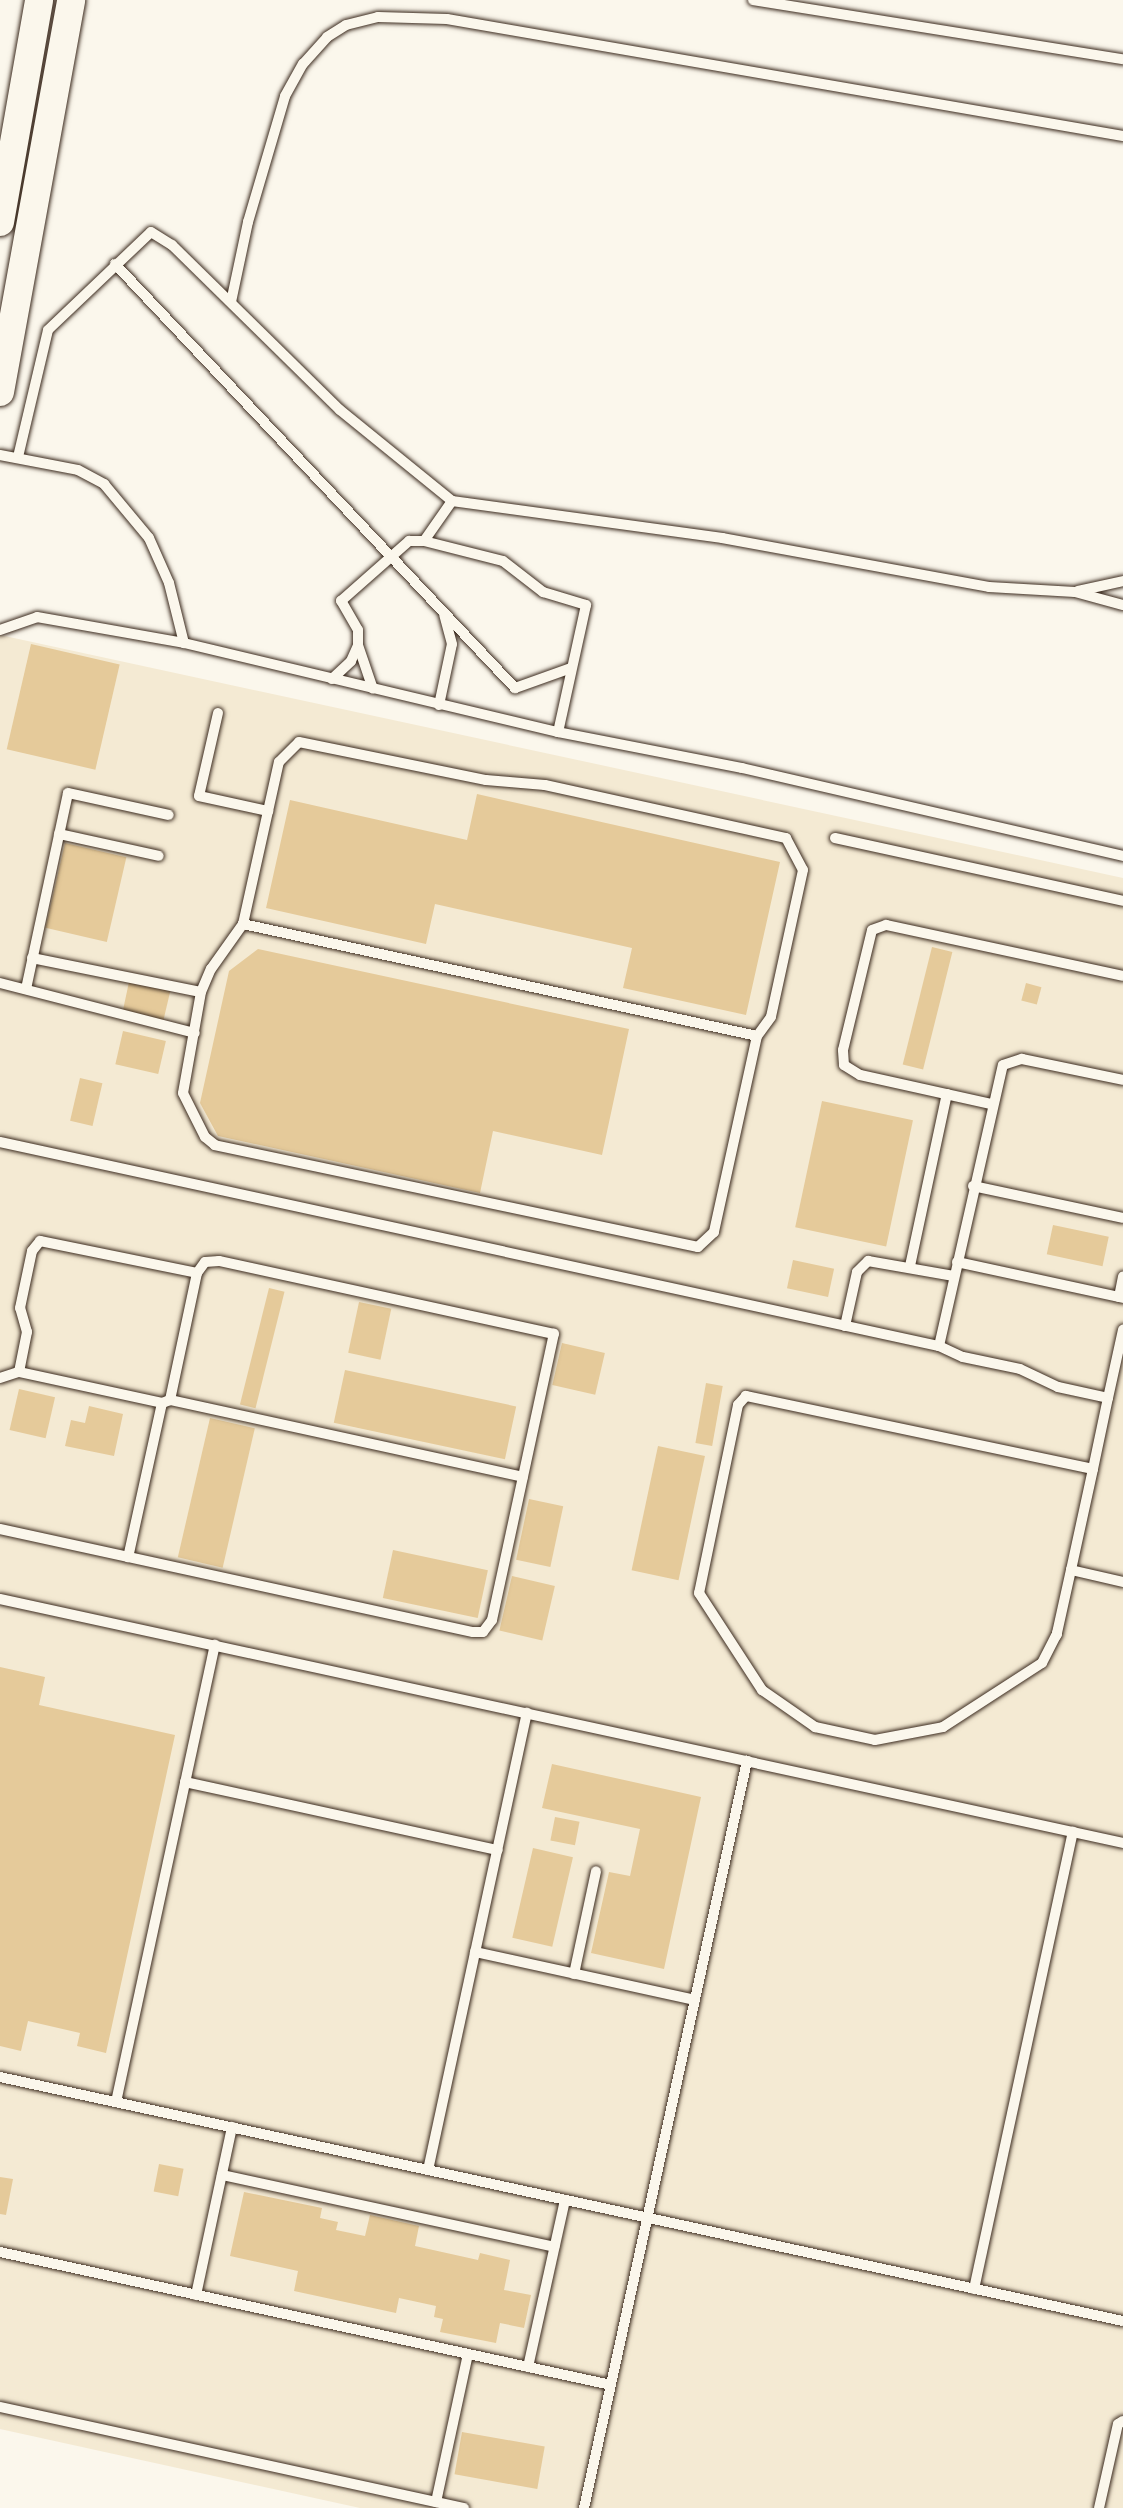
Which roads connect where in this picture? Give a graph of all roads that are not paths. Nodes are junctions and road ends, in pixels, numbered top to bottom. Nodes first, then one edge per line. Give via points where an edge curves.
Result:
1 (39, 0) edge
2 (71, 0) edge
3 (753, 0) edge
4 (1123, 59) edge
5 (1123, 136) edge
6 (0, 222) edge
7 (115, 264) junction
8 (231, 302) junction
9 (0, 392) edge
10 (0, 455) edge
11 (18, 457) junction
12 (452, 501) junction
13 (424, 541) junction
14 (392, 557) junction
15 (1123, 581) edge
16 (1075, 592) junction
17 (1123, 605) edge
18 (443, 614) junction
19 (0, 630) edge
20 (184, 643) junction
21 (358, 645) junction
22 (571, 668) junction
23 (332, 679) junction
24 (373, 689) junction
25 (439, 705) junction
26 (218, 713) dead end
27 (558, 732) junction
28 (268, 811) junction
29 (169, 815) dead end
30 (59, 834) junction
31 (835, 838) dead end
32 (159, 856) dead end
33 (1123, 856) edge
34 (1123, 901) edge
35 (243, 924) junction
36 (33, 958) junction
37 (1123, 976) edge
38 (0, 983) edge
39 (26, 989) junction
40 (201, 992) junction
41 (195, 1033) junction
42 (757, 1036) junction
43 (1123, 1080) edge
44 (948, 1094) junction
45 (992, 1104) junction
46 (0, 1142) edge
47 (974, 1186) junction
48 (1123, 1218) edge
49 (957, 1262) junction
50 (910, 1266) junction
51 (197, 1273) junction
52 (954, 1275) junction
53 (1123, 1276) edge
54 (1121, 1298) edge
55 (845, 1326) junction
56 (1123, 1330) edge
57 (939, 1346) junction
58 (19, 1371) junction
59 (0, 1378) edge
60 (1108, 1398) junction
61 (166, 1401) junction
62 (1093, 1469) junction
63 (523, 1477) junction
64 (0, 1529) edge
65 (128, 1557) junction
66 (1071, 1570) junction
67 (1123, 1582) edge
68 (0, 1599) edge
69 (215, 1646) junction
70 (527, 1713) junction
71 (747, 1761) junction
72 (185, 1782) junction
73 (1073, 1832) junction
74 (1123, 1843) edge
75 (498, 1850) junction
76 (596, 1871) dead end
77 (475, 1952) junction
78 (574, 1974) junction
79 (695, 2000) junction
80 (0, 2077) edge
81 (116, 2102) junction
82 (232, 2127) junction
83 (428, 2170) junction
84 (222, 2175) junction
85 (565, 2200) junction
86 (648, 2218) junction
87 (554, 2247) junction
88 (0, 2252) edge
89 (974, 2289) junction
90 (196, 2295) junction
91 (1123, 2321) edge
92 (468, 2354) junction
93 (528, 2367) junction
94 (611, 2385) junction
95 (0, 2407) edge
96 (1123, 2421) edge
97 (436, 2502) junction
98 (465, 2508) edge
99 (584, 2508) edge
100 (1099, 2508) edge

1 - 6 street
2 - 9 street
3 - 4 lane
5 - 8 lane via 447,19 378,16 346,25 327,37 303,64 285,96 253,201
7 - 8 lane via 152,232
7 - 11 lane via 48,330
7 - 14 lane
8 - 12 lane via 340,410
10 - 11 lane
11 - 20 lane via 78,470 104,484 149,538 169,583
12 - 13 lane
12 - 16 lane via 722,538 988,587
13 - 14 lane via 409,541
13 - 22 lane via 503,561 543,592 586,605
14 - 18 lane
14 - 21 lane via 341,601 358,630
15 - 16 lane
16 - 17 lane
18 - 22 lane via 515,688
18 - 25 lane via 452,644
19 - 20 lane via 37,617
20 - 23 lane
21 - 23 lane via 351,661
21 - 24 lane
22 - 27 lane
23 - 24 lane
24 - 25 lane
25 - 27 lane
26 - 28 lane via 199,796
27 - 33 lane via 742,768
28 - 35 lane
28 - 42 lane via 281,757 293,744 305,741 486,780 544,785 786,838 803,870 771,1017
29 - 30 lane via 68,793
30 - 32 lane
30 - 36 lane
31 - 34 lane
35 - 40 lane via 211,969
35 - 42 lane
36 - 39 lane
36 - 40 lane
37 - 44 lane via 886,925 875,928 867,940 842,1062 860,1075
38 - 39 lane
39 - 41 lane
40 - 41 lane
41 - 42 lane via 183,1093 212,1144 690,1248 705,1243 714,1232
43 - 45 lane via 1017,1059 1000,1069
44 - 45 lane
44 - 50 lane
45 - 47 lane
46 - 55 lane
47 - 48 lane
47 - 49 lane
49 - 52 lane
49 - 54 lane
50 - 52 lane
50 - 55 lane via 876,1259 861,1265
51 - 58 lane via 40,1241 32,1251 20,1308 27,1332
51 - 61 lane
51 - 63 lane via 205,1262 219,1261 554,1334
52 - 57 lane
53 - 54 lane
55 - 57 lane
56 - 60 lane
57 - 60 lane via 963,1357 1020,1369 1058,1387
58 - 59 lane
58 - 61 lane
60 - 62 lane
61 - 63 lane
61 - 65 lane
62 - 66 lane
62 - 66 lane via 748,1395 738,1405 698,1589 762,1690 815,1727 875,1740 943,1727 1042,1663 1057,1634
63 - 65 lane via 492,1620 480,1633
64 - 65 lane
66 - 67 lane
68 - 69 lane
69 - 70 lane
69 - 72 lane
70 - 71 lane
70 - 75 lane
71 - 73 lane
71 - 79 lane
72 - 75 lane
72 - 81 lane
73 - 74 lane
73 - 89 lane
75 - 77 lane
76 - 78 lane
77 - 78 lane
77 - 83 lane
78 - 79 lane
79 - 86 lane
80 - 81 lane
81 - 82 lane
82 - 83 lane
82 - 84 lane
83 - 85 lane
84 - 87 lane
84 - 90 lane
85 - 86 lane
85 - 87 lane
86 - 89 lane
86 - 94 lane
87 - 93 lane
88 - 90 lane
89 - 91 lane
90 - 92 lane
92 - 93 lane
92 - 97 lane
93 - 94 lane
94 - 99 lane
95 - 97 lane
96 - 100 lane via 1118,2424
97 - 98 lane

